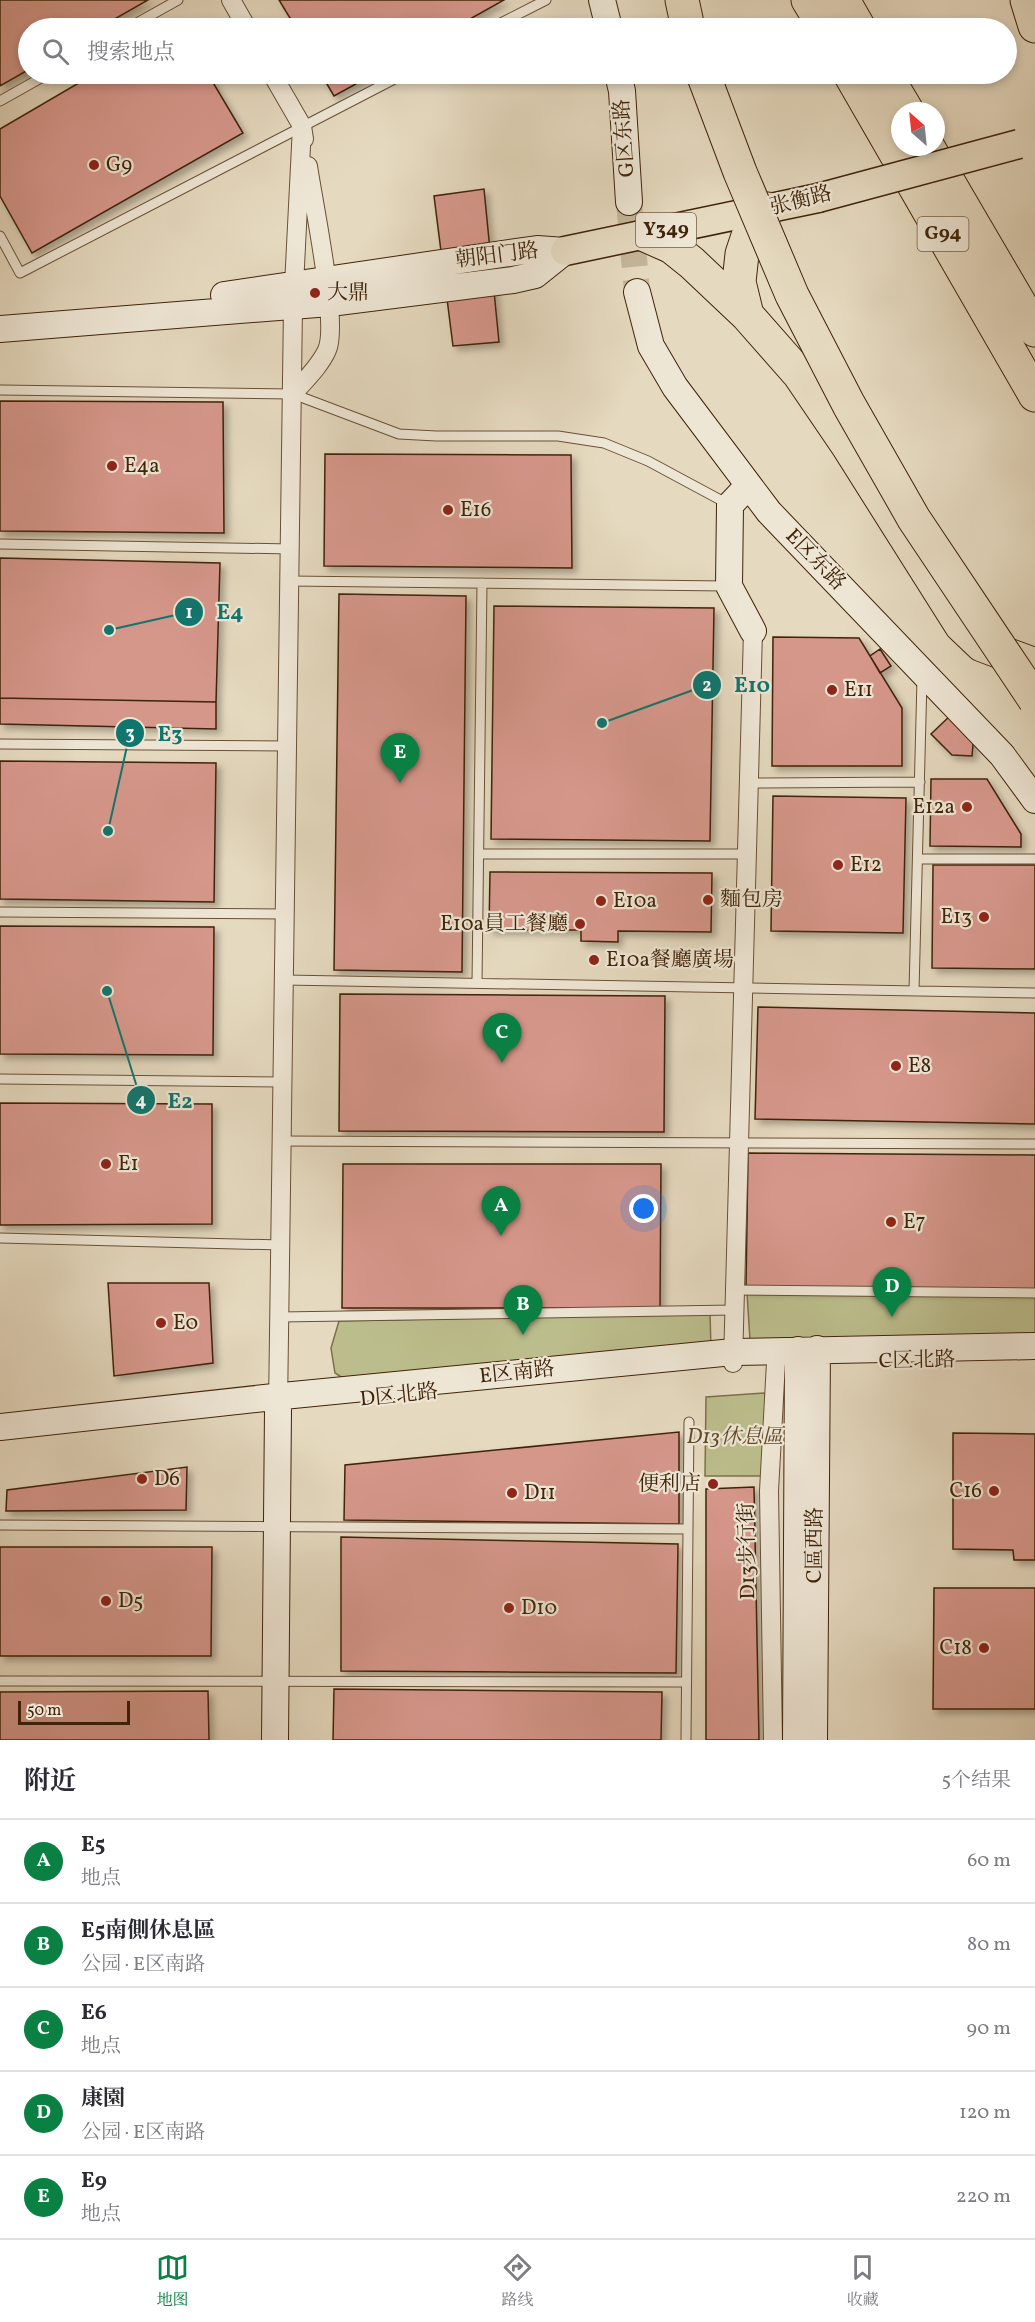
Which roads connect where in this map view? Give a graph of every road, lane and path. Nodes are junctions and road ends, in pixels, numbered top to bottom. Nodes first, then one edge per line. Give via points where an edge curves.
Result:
1 (178, 0) edge
2 (231, 0) edge
3 (546, 0) edge
4 (602, 0) edge
5 (682, 0) edge
6 (808, 0) edge
7 (843, 0) edge
8 (1027, 0) edge
9 (146, 18) edge
10 (241, 18) edge
11 (511, 18) edge
12 (606, 18) edge
13 (686, 18) edge
14 (819, 18) edge
15 (853, 18) edge
16 (1035, 26) edge
17 (30, 84) edge
18 (278, 84) edge
19 (384, 84) edge
20 (620, 84) edge
21 (707, 84) edge
22 (856, 84) edge
23 (891, 84) edge
24 (0, 101) edge
25 (902, 102) edge
26 (302, 126) junction
27 (1027, 142) edge
28 (933, 156) edge
29 (629, 202) tunnel mouth
30 (768, 210) junction
31 (645, 235) junction
32 (0, 236) edge
33 (565, 251) joint
34 (327, 291) junction
35 (637, 292) tunnel mouth
36 (294, 296) junction
37 (0, 314) edge
38 (747, 315) junction
39 (0, 329) edge
40 (1035, 330) edge
41 (0, 390) edge
42 (293, 394) junction
43 (1035, 395) edge
44 (748, 486) junction
45 (730, 505) junction
46 (0, 544) edge
47 (291, 549) junction
48 (290, 580) junction
49 (482, 583) junction
50 (729, 586) junction
51 (753, 631) joint
52 (1035, 665) edge
53 (922, 671) junction
54 (1035, 700) edge
55 (0, 744) edge
56 (288, 746) junction
57 (920, 782) junction
58 (749, 783) junction
59 (1035, 800) edge
60 (479, 854) junction
61 (747, 854) junction
62 (918, 859) junction
63 (1035, 859) edge
64 (0, 912) edge
65 (285, 914) junction
66 (285, 980) junction
67 (477, 983) junction
68 (743, 988) junction
69 (914, 991) junction
70 (1035, 993) edge
71 (0, 1079) edge
72 (283, 1082) junction
73 (282, 1141) junction
74 (739, 1143) junction
75 (1035, 1144) edge
76 (0, 1238) edge
77 (281, 1245) junction
78 (735, 1290) junction
79 (1035, 1293) edge
80 (735, 1310) junction
81 (280, 1317) junction
82 (1035, 1346) edge
83 (801, 1357) junction
84 (733, 1358) junction
85 (1035, 1360) edge
86 (279, 1403) junction
87 (689, 1422) dead end
88 (0, 1427) edge
89 (0, 1439) edge
90 (0, 1526) edge
91 (277, 1527) junction
92 (688, 1529) junction
93 (0, 1681) edge
94 (275, 1681) junction
95 (686, 1682) junction
96 (275, 1740) edge
97 (686, 1740) edge
98 (772, 1740) edge
99 (796, 1740) edge
100 (814, 1740) edge

1 - 9 lane
2 - 10 street
3 - 11 lane
4 - 12 street
5 - 13 highway
6 - 14 highway
7 - 15 highway
8 - 16 highway
17 - 24 lane
18 - 26 street
19 - 26 lane
20 - 29 street, G区东路
21 - 54 highway, bridge via 788,285 849,405 914,519
22 - 43 highway, G94
23 - 25 highway
26 - 32 lane via 20,273
26 - 34 street
26 - 36 street
27 - 30 main road, 张衡路, bridge
28 - 40 highway, G94
30 - 31 main road, 张衡路 / Y349
30 - 38 highway via 749,233 742,254 739,282
31 - 33 main road, 张衡路 / Y349
31 - 38 highway via 672,247
33 - 34 street, 朝阳门路 via 537,249
34 - 36 street, 朝阳门路
34 - 42 street via 331,326 328,348
35 - 44 street, E区东路 via 651,346 675,387
36 - 37 street, 朝阳门路 via 254,292
36 - 39 street, 朝阳门路
36 - 42 street
38 - 52 highway via 805,383 961,625 982,645
41 - 42 lane
42 - 45 lane via 399,434 558,436 604,443 648,461
42 - 47 street
44 - 45 street
44 - 53 street, E区东路
45 - 50 street
46 - 47 lane
47 - 48 street
48 - 49 lane
48 - 56 street
49 - 50 lane
49 - 60 lane
50 - 51 street
51 - 58 street
53 - 57 lane
53 - 59 street, E区东路 via 1002,755
55 - 56 lane
56 - 65 street
57 - 58 lane
57 - 62 lane
58 - 61 street
60 - 61 lane
60 - 67 lane
61 - 68 street
62 - 63 lane
62 - 69 lane
64 - 65 lane
65 - 66 street
66 - 67 lane
66 - 72 street
67 - 68 lane
68 - 69 lane
68 - 74 street
69 - 70 lane
71 - 72 lane
72 - 73 street
73 - 74 lane
73 - 77 street
74 - 75 lane
74 - 78 street
76 - 77 lane
77 - 81 street
78 - 79 lane
78 - 80 street
80 - 81 lane
80 - 84 street
81 - 86 street
82 - 83 street, E区南路
83 - 84 street, E区南路
83 - 85 street, C区北路
83 - 98 street, D13步行街 via 769,1491
83 - 99 street
83 - 100 street, C區西路
84 - 86 street, E区南路
86 - 88 street, E区南路
86 - 89 street
86 - 91 street
87 - 92 lane
90 - 91 lane
91 - 92 lane
91 - 94 street
92 - 95 lane
93 - 94 lane
94 - 95 lane
94 - 96 street
95 - 97 lane

